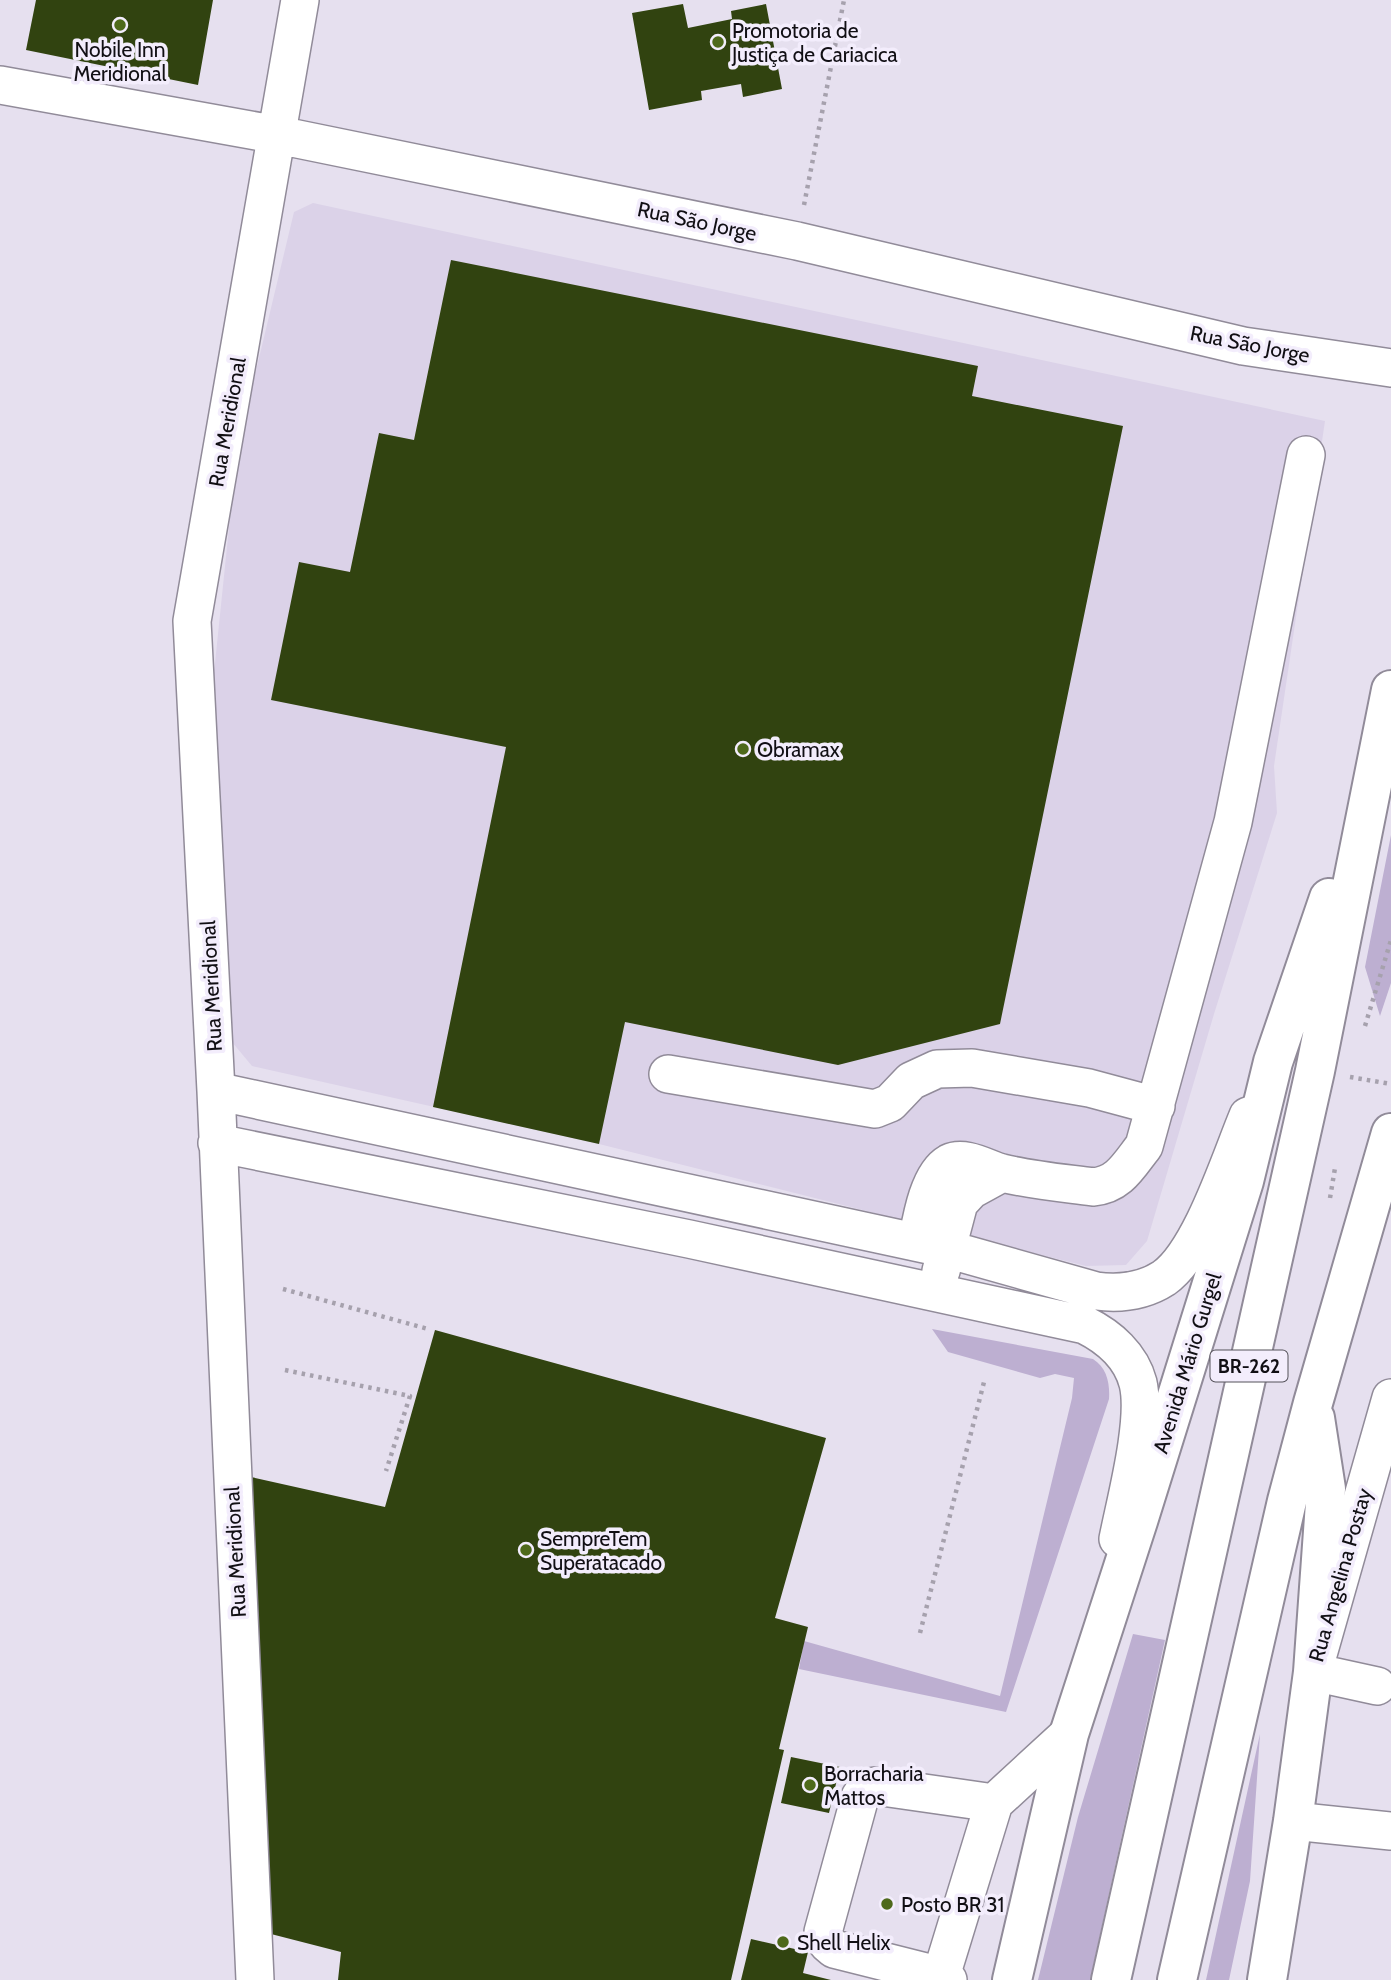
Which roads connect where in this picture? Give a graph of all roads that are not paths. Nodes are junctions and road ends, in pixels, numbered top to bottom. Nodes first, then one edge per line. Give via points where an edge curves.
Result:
1 (300, 0) edge
2 (0, 85) edge
3 (278, 135) junction
4 (1391, 368) edge
5 (1306, 455) dead end
6 (1391, 690) edge
7 (1378, 750) junction
8 (1287, 1022) junction
9 (668, 1074) dead end
10 (216, 1091) junction
11 (1156, 1106) junction
12 (1391, 1133) edge
13 (217, 1143) junction
14 (932, 1245) junction
15 (935, 1292) junction
16 (1313, 1403) junction
17 (1389, 1418) edge
18 (1391, 1472) edge
19 (1359, 1511) junction
20 (1098, 1644) junction
21 (1313, 1672) junction
22 (1377, 1686) dead end
23 (1069, 1734) junction
24 (993, 1803) junction
25 (1293, 1821) junction
26 (1391, 1831) edge
27 (944, 1978) edge
28 (255, 1980) edge
29 (1012, 1980) edge
30 (1111, 1980) edge
31 (1177, 1980) edge
32 (1267, 1980) edge

1 - 3 street, Rua Meridional
2 - 3 street, Rua São Jorge
3 - 4 street, Rua São Jorge via 797,241 1243,346
3 - 10 street, Rua Meridional via 192,621
5 - 11 street via 1233,822
6 - 7 main road, Avenida Mário Gurgel / BR-262
7 - 8 main road, Avenida Mário Gurgel / BR-262
7 - 30 main road, Avenida Mário Gurgel / BR-262 via 1315,1070
8 - 14 street via 1199,1235 1163,1278 1133,1291 1111,1293
8 - 20 main road, Avenida Mário Gurgel / BR-262 via 1244,1181
9 - 11 street via 875,1109 890,1103 911,1081 937,1069 972,1068 1089,1088
10 - 13 street, Rua Meridional
10 - 14 street
11 - 14 street via 1144,1146 1108,1186 1002,1173 971,1190
12 - 16 main road, BR-262
13 - 15 street
13 - 28 street, Rua Meridional
14 - 15 street
15 - 20 street via 1085,1325 1115,1346 1134,1373 1139,1386 1139,1431
16 - 21 main road, BR-262 via 1326,1489
16 - 31 main road, BR-262
17 - 19 street, Rua Angelina Postay
18 - 19 street via 1373,1487
19 - 21 street, Rua Angelina Postay
20 - 23 main road, Avenida Mário Gurgel / BR-262
21 - 22 street
21 - 25 main road, BR-262
23 - 24 street
23 - 29 main road, Avenida Mário Gurgel / BR-262
24 - 27 street
24 - 27 street via 875,1786 866,1788 860,1797 823,1932 827,1942 834,1949
25 - 26 street
25 - 32 main road, BR-262

